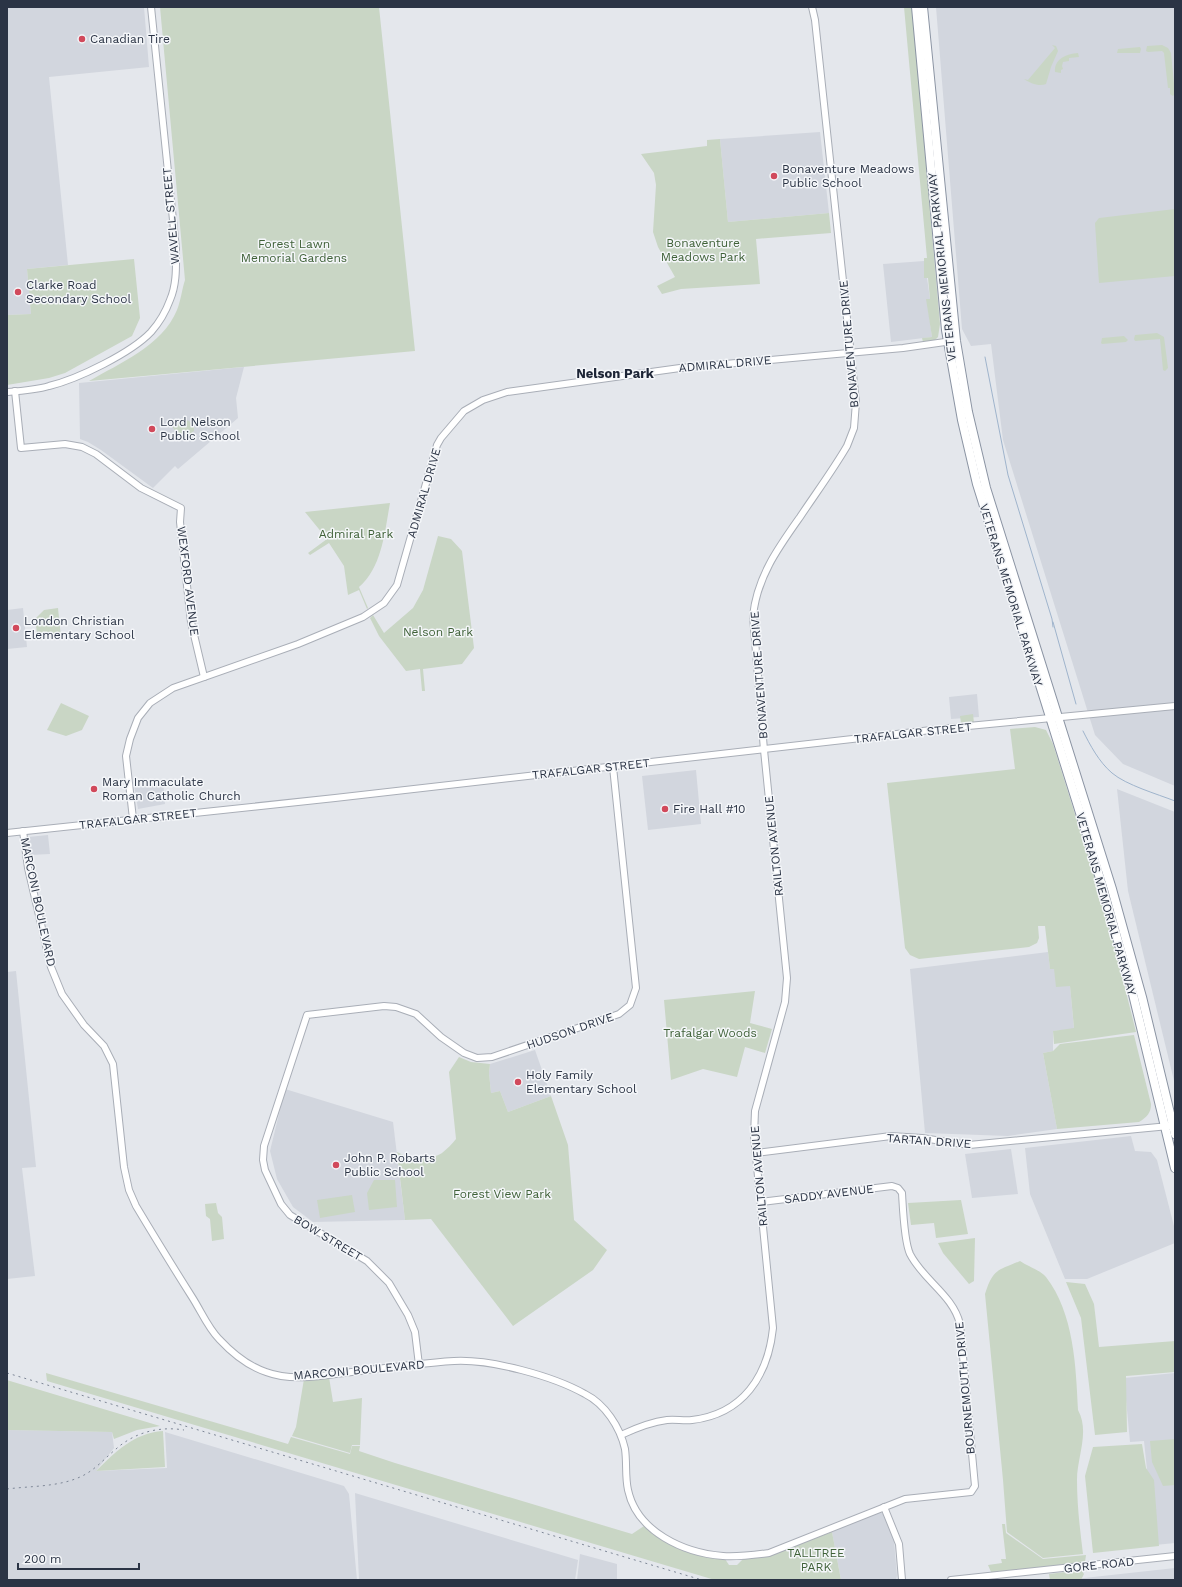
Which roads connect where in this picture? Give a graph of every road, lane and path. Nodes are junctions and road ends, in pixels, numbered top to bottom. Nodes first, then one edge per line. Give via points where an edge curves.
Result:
1 (151, 7) edge
2 (812, 7) edge
3 (916, 7) edge
4 (923, 7) edge
5 (952, 341) junction
6 (851, 353) junction
7 (15, 391) junction
8 (7, 392) edge
9 (204, 677) junction
10 (1175, 706) edge
11 (1054, 718) junction
12 (764, 750) junction
13 (612, 767) junction
14 (133, 819) junction
15 (23, 831) junction
16 (7, 833) edge
17 (357, 1009) joint
18 (1172, 1128) edge
19 (756, 1153) junction
20 (1175, 1168) edge
21 (898, 1188) joint
22 (761, 1202) junction
23 (419, 1365) junction
24 (621, 1435) junction
25 (884, 1508) junction
26 (1175, 1556) edge
27 (902, 1580) edge
28 (950, 1580) edge

1 - 7 street, WAVELL STREET via 176,249 171,299 151,331 120,354 69,380 48,387
2 - 6 street, BONAVENTURE DRIVE via 816,20
3 - 5 highway, VETERANS MEMORIAL PARKWAY
4 - 5 highway, VETERANS MEMORIAL PARKWAY
5 - 6 street, ADMIRAL DRIVE
5 - 11 highway, VETERANS MEMORIAL PARKWAY via 986,488
6 - 9 street, ADMIRAL DRIVE via 680,368 507,392 484,400 464,411 437,445 401,573 384,603 363,617 298,644
6 - 12 street, BONAVENTURE DRIVE via 856,402 854,428 848,446 777,550 757,590 753,616
7 - 8 street, WAVELL STREET
7 - 9 street, WEXFORD AVENUE via 21,448 66,444 82,447 96,454 141,488 181,508 180,522 191,622
9 - 14 street, ADMIRAL DRIVE via 173,688 150,703 138,718 126,756
10 - 11 street, TRAFALGAR STREET
11 - 12 street, TRAFALGAR STREET
11 - 18 highway, VETERANS MEMORIAL PARKWAY via 1112,889 1142,996
12 - 13 street, TRAFALGAR STREET
12 - 19 street, RAILTON AVENUE via 787,978 785,1002 755,1111
13 - 14 street, TRAFALGAR STREET
13 - 17 street, HUDSON DRIVE via 636,988 630,1006 619,1014 560,1035 492,1057 477,1058 454,1047 416,1014 406,1009 384,1006
14 - 15 street, TRAFALGAR STREET
15 - 16 street, TRAFALGAR STREET
15 - 23 street, MARCONI BOULEVARD via 28,868 51,967 62,994 84,1025 104,1046 113,1064 124,1167 129,1190 136,1206 217,1338 251,1366 266,1372 293,1377
17 - 23 street, BOW STREET via 307,1015 274,1113 264,1146 263,1160 281,1204 290,1215 367,1261 389,1283 408,1315
18 - 19 street, TARTAN DRIVE via 969,1145 891,1136
18 - 20 highway, VETERANS MEMORIAL PARKWAY
19 - 22 street, RAILTON AVENUE
21 - 22 street, SADDY AVENUE via 892,1186
21 - 25 street, BOURNEMOUTH DRIVE via 902,1193 910,1254 958,1315 975,1486 971,1492 963,1494 905,1499
22 - 24 street, RAILTON AVENUE via 773,1328 769,1353 756,1382 728,1409 692,1420 668,1420 646,1424
23 - 24 street, MARCONI BOULEVARD via 480,1361 525,1371 564,1384 586,1394 605,1409
24 - 25 street, MARCONI BOULEVARD via 625,1450 628,1489 634,1507 655,1532 669,1541 699,1552 722,1556 768,1553
25 - 27 street via 899,1544
26 - 28 street, GORE ROAD

